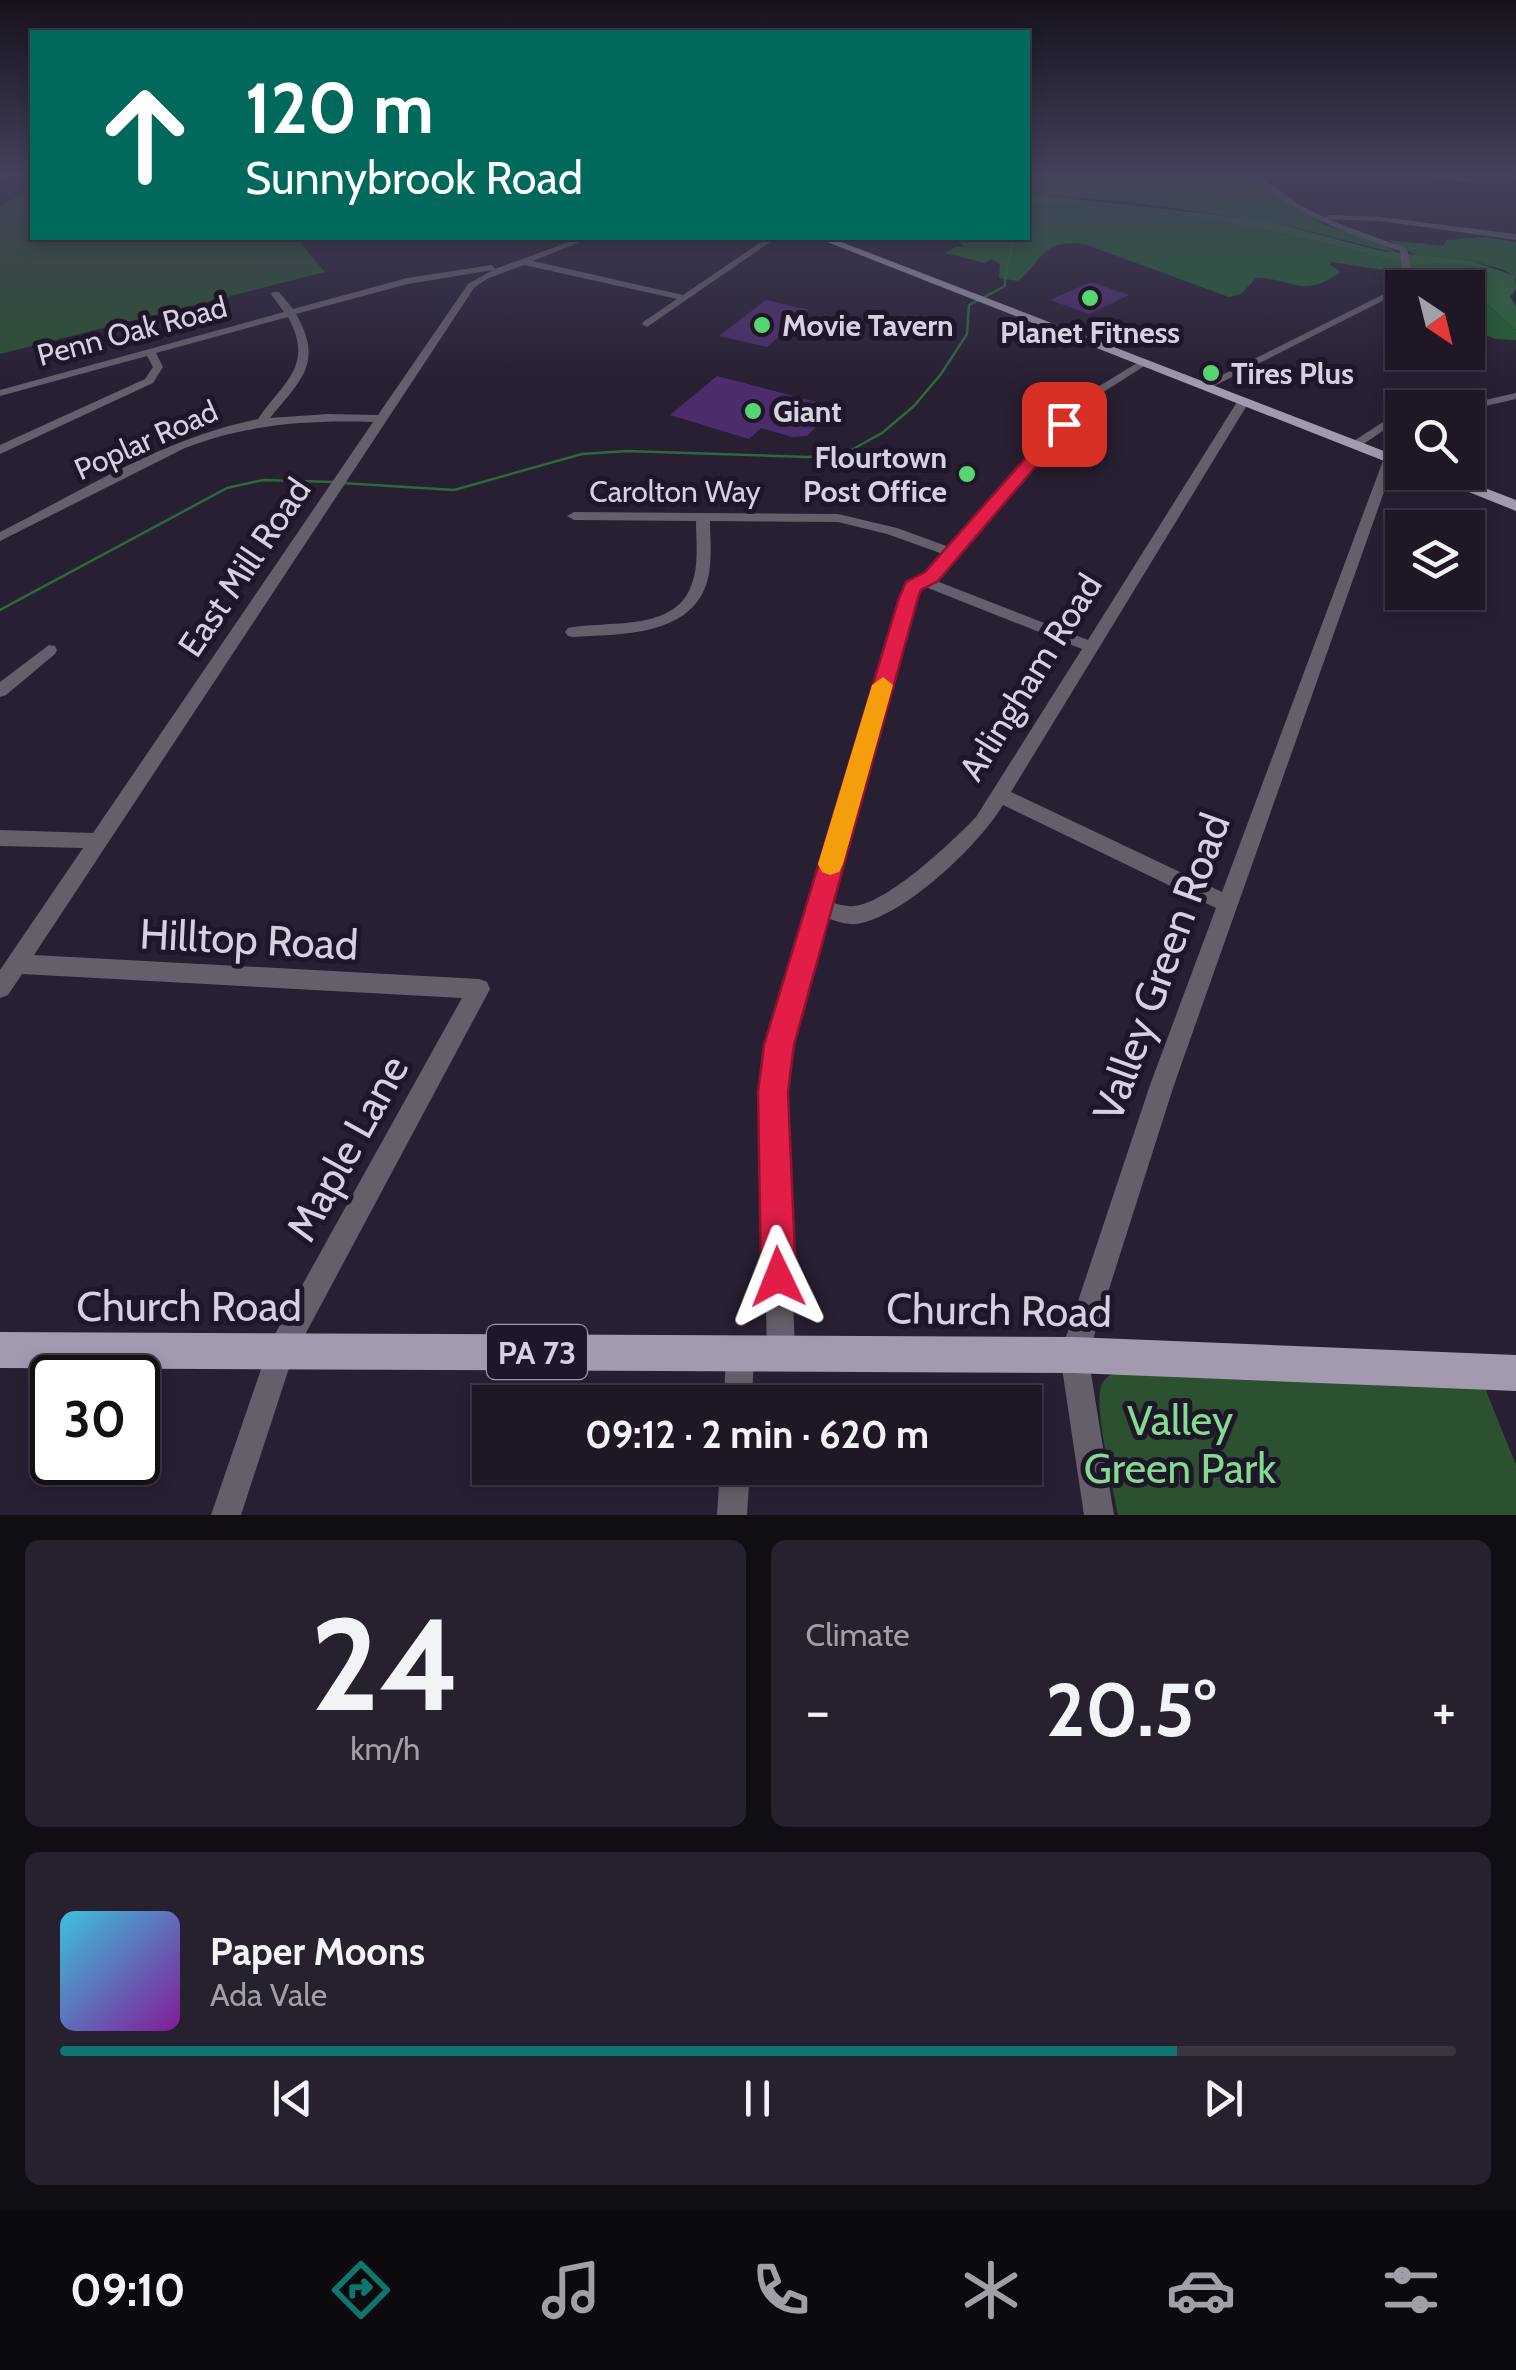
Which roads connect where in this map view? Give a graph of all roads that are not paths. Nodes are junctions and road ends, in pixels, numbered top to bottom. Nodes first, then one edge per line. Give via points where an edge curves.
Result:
1 (568, 245) edge
2 (762, 245) edge
3 (839, 245) edge
4 (1395, 245) edge
5 (518, 264) junction
6 (1408, 270) edge
7 (452, 273) junction
8 (484, 276) junction
9 (276, 294) dead end
10 (1385, 297) edge
11 (686, 298) junction
12 (292, 313) junction
13 (647, 324) dead end
14 (150, 352) junction
15 (1142, 363) junction
16 (1206, 387) junction
17 (0, 393) edge
18 (1516, 396) edge
19 (1243, 402) junction
20 (1485, 403) edge
21 (380, 419) junction
22 (263, 420) junction
23 (1385, 424) edge
24 (1355, 444) junction
25 (0, 450) edge
26 (1385, 456) edge
27 (1385, 490) edge
28 (1474, 490) edge
29 (1516, 506) edge
30 (574, 516) dead end
31 (703, 516) junction
32 (0, 537) edge
33 (950, 552) junction
34 (923, 581) junction
35 (573, 632) dead end
36 (1094, 648) junction
37 (50, 650) dead end
38 (0, 691) edge
39 (1001, 796) junction
40 (0, 838) edge
41 (98, 841) junction
42 (1228, 904) junction
43 (818, 907) junction
44 (16, 964) junction
45 (0, 988) edge
46 (479, 990) joint
47 (0, 1350) edge
48 (781, 1351) junction
49 (280, 1352) junction
50 (740, 1352) junction
51 (1074, 1356) junction
52 (1516, 1373) edge
53 (739, 1385) edge
54 (733, 1485) edge
55 (226, 1515) edge
56 (732, 1515) edge
57 (1099, 1515) edge

1 - 5 street, East Mill Road
2 - 11 street
3 - 15 main road
4 - 6 street via 1408,254
5 - 7 street, Penn Oak Road
5 - 8 street, East Mill Road
5 - 11 street
7 - 8 street, Penn Oak Road
7 - 12 street, Penn Oak Road
8 - 21 street, East Mill Road via 458,302
9 - 12 street
10 - 16 street
11 - 13 street
12 - 14 street, Penn Oak Road
12 - 22 street via 307,354 303,371
14 - 17 street, Penn Oak Road
14 - 25 street via 158,366 149,381
15 - 16 main road
15 - 33 street via 1087,398
16 - 19 main road
18 - 20 street
19 - 24 main road
19 - 36 street, Arlingham Road
21 - 22 street, Poplar Road
21 - 41 street, East Mill Road
22 - 32 street, Poplar Road via 181,444
23 - 24 street
24 - 26 main road
27 - 42 street, Valley Green Road
28 - 29 main road
30 - 31 street, Carolton Way
31 - 33 street, Carolton Way via 850,520
31 - 35 street via 700,582 688,602 641,626
33 - 34 street
34 - 36 street
34 - 43 street via 908,598
36 - 39 street, Arlingham Road
37 - 38 street
39 - 42 street
39 - 43 street, Arlingham Road via 953,854 864,914
40 - 41 street
41 - 44 street, East Mill Road
42 - 51 street, Valley Green Road
43 - 48 street via 781,1033 773,1092
44 - 45 street, East Mill Road
44 - 46 street, Hilltop Road
46 - 49 street, Maple Lane
47 - 49 main road, Church Road / PA 73
48 - 50 main road, Church Road / PA 73
48 - 51 main road, Church Road / PA 73
49 - 50 main road, Church Road / PA 73
49 - 55 street, Maple Lane
50 - 53 street
51 - 52 main road, Church Road / PA 73
51 - 57 street, Valley Green Road
54 - 56 street

